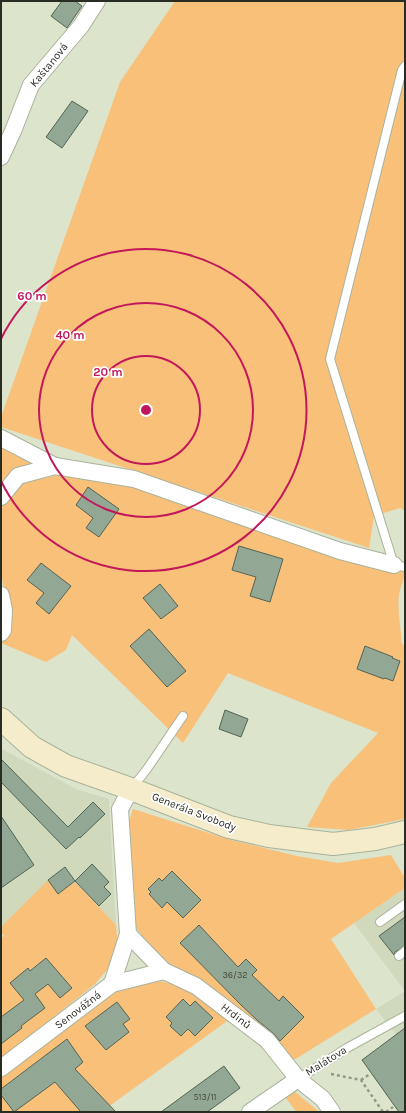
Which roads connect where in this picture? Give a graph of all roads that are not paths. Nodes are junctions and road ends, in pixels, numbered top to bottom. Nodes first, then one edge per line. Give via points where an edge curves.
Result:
1 (97, 1) edge
2 (405, 66) edge
3 (1, 156) edge
4 (1, 438) edge
5 (55, 466) junction
6 (1, 497) edge
7 (399, 566) edge
8 (1, 595) edge
9 (1, 633) edge
10 (183, 716) dead end
11 (1, 719) edge
12 (131, 789) junction
13 (405, 832) edge
14 (405, 904) edge
15 (380, 922) dead end
16 (128, 934) junction
17 (164, 971) junction
18 (112, 984) junction
19 (405, 1016) edge
20 (1, 1068) edge
21 (304, 1075) junction
22 (250, 1112) edge
23 (332, 1112) edge

1 - 3 street, Kaštanová via 81,26 31,85
2 - 7 lane via 330,359
4 - 5 street
5 - 6 street via 18,476
5 - 7 street via 134,479 340,551
8 - 9 street via 4,610
10 - 12 lane
11 - 12 main road, Generála Svobody via 32,747 66,766
12 - 13 main road, Generála Svobody via 229,827 269,836 332,844 375,839
12 - 16 street via 120,809
14 - 15 lane
16 - 17 street, Hrdinů
16 - 18 street
17 - 18 street, Senovážná
17 - 21 street, Hrdinů via 196,986 267,1040
18 - 20 street, Senovážná
19 - 21 lane, Malátova
21 - 22 street, Malátova
21 - 23 street, Hrdinů

